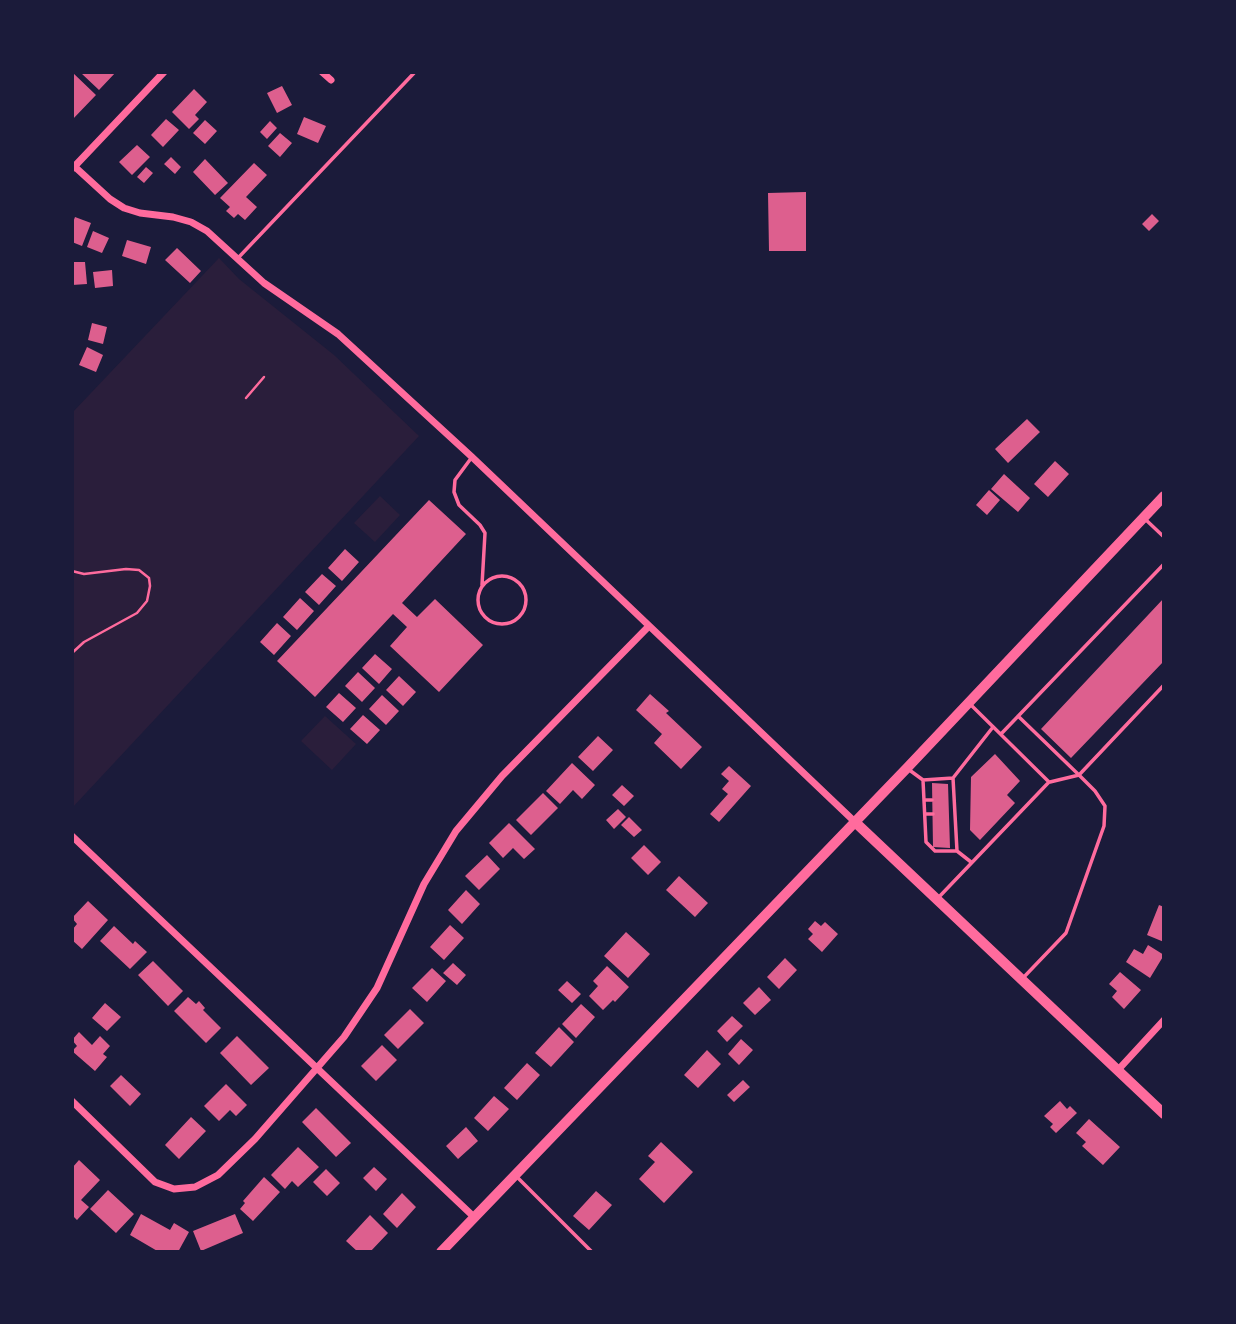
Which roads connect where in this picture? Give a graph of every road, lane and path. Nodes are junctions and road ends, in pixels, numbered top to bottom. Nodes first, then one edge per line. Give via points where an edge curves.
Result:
1 (164, 72) edge
2 (322, 72) edge
3 (415, 72) edge
4 (331, 80) dead end
5 (73, 167) edge
6 (237, 259) junction
7 (264, 377) dead end
8 (246, 398) dead end
9 (472, 457) junction
10 (1164, 496) edge
11 (1144, 517) junction
12 (1164, 537) edge
13 (1164, 564) edge
14 (72, 572) edge
15 (482, 586) junction
16 (648, 627) junction
17 (72, 653) edge
18 (1164, 685) edge
19 (968, 703) junction
20 (1018, 716) junction
21 (993, 727) junction
22 (1000, 734) junction
23 (907, 768) junction
24 (1079, 775) junction
25 (953, 778) junction
26 (923, 780) junction
27 (1049, 782) junction
28 (948, 799) dead end
29 (954, 799) junction
30 (924, 800) junction
31 (932, 800) dead end
32 (925, 814) junction
33 (933, 814) dead end
34 (949, 815) dead end
35 (955, 815) junction
36 (855, 822) junction
37 (925, 831) junction
38 (933, 831) dead end
39 (949, 831) dead end
40 (955, 831) junction
41 (72, 836) edge
42 (957, 851) junction
43 (971, 862) junction
44 (938, 898) junction
45 (1021, 979) junction
46 (1164, 1020) edge
47 (317, 1068) junction
48 (1118, 1070) junction
49 (72, 1101) edge
50 (1164, 1114) edge
51 (515, 1174) junction
52 (474, 1217) junction
53 (441, 1252) edge
54 (592, 1252) edge

1 - 5 street
2 - 4 street
3 - 6 lane
5 - 6 street via 124,208 191,222
6 - 9 street via 264,284 359,351
7 - 8 path
9 - 15 lane via 455,480 454,492 459,505 485,533
9 - 16 street
10 - 11 main road
11 - 12 lane
11 - 19 main road
13 - 20 lane
14 - 17 path via 139,570 149,578 150,586 147,601 137,613
15 - 15 lane via 480,610 491,621 507,623 521,614 526,600 516,581 494,578
16 - 36 street
16 - 47 street via 502,776 456,831 424,884 377,988
18 - 24 lane
19 - 21 lane
19 - 23 main road
20 - 22 lane
20 - 24 lane
21 - 22 lane
21 - 25 lane
22 - 27 lane
23 - 26 lane
23 - 36 main road
24 - 27 lane
24 - 45 lane via 1105,806 1104,825 1066,933
25 - 26 lane
25 - 29 lane
26 - 30 lane
27 - 43 lane
28 - 29 lane
29 - 35 lane
30 - 31 lane
30 - 32 lane
32 - 33 lane
32 - 37 lane
34 - 35 lane
35 - 40 lane
36 - 44 main road
36 - 51 main road
37 - 38 lane
37 - 42 lane via 926,842 935,851
39 - 40 lane
40 - 42 lane
41 - 47 street
42 - 43 lane
43 - 44 lane
44 - 45 main road
45 - 48 main road
46 - 48 street
47 - 49 street via 255,1139 218,1175 195,1187 174,1189 155,1182
47 - 52 street
48 - 50 main road
51 - 52 main road
51 - 54 lane
52 - 53 main road

